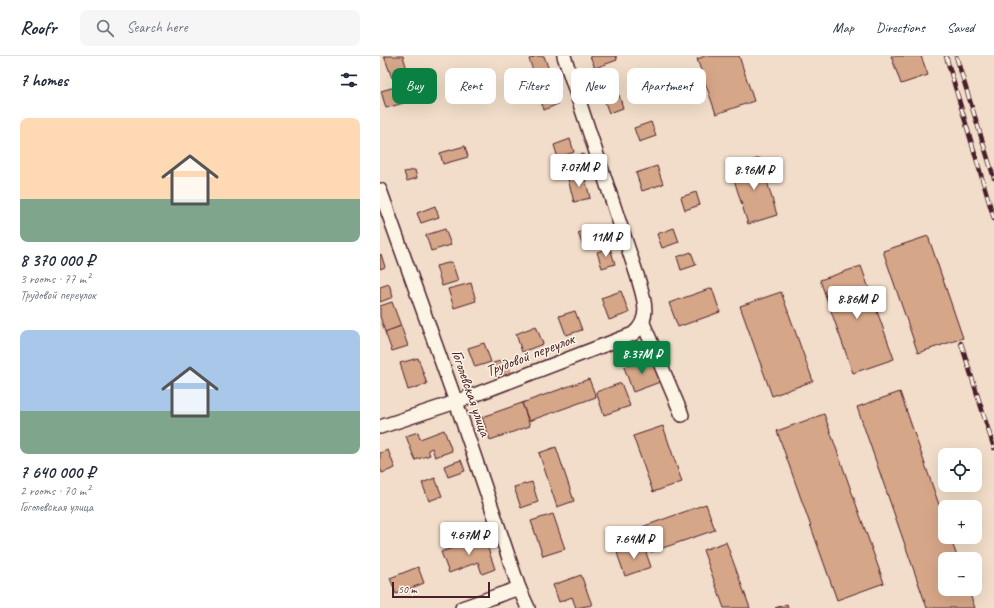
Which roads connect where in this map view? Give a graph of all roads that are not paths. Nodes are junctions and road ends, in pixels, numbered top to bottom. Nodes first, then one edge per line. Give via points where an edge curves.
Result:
1 (564, 56) edge
2 (380, 190) edge
3 (643, 323) junction
4 (456, 402) junction
5 (682, 415) dead end
6 (380, 427) edge
7 (519, 588) junction
8 (462, 608) edge
9 (528, 608) edge

1 - 3 street via 637,275 645,308
2 - 4 street, Гоголевская улица
3 - 4 street, Трудовой переулок via 633,334
3 - 5 street
4 - 6 street, Трудовой переулок
4 - 7 street, Гоголевская улица
7 - 8 street
7 - 9 street, Гоголевская улица

